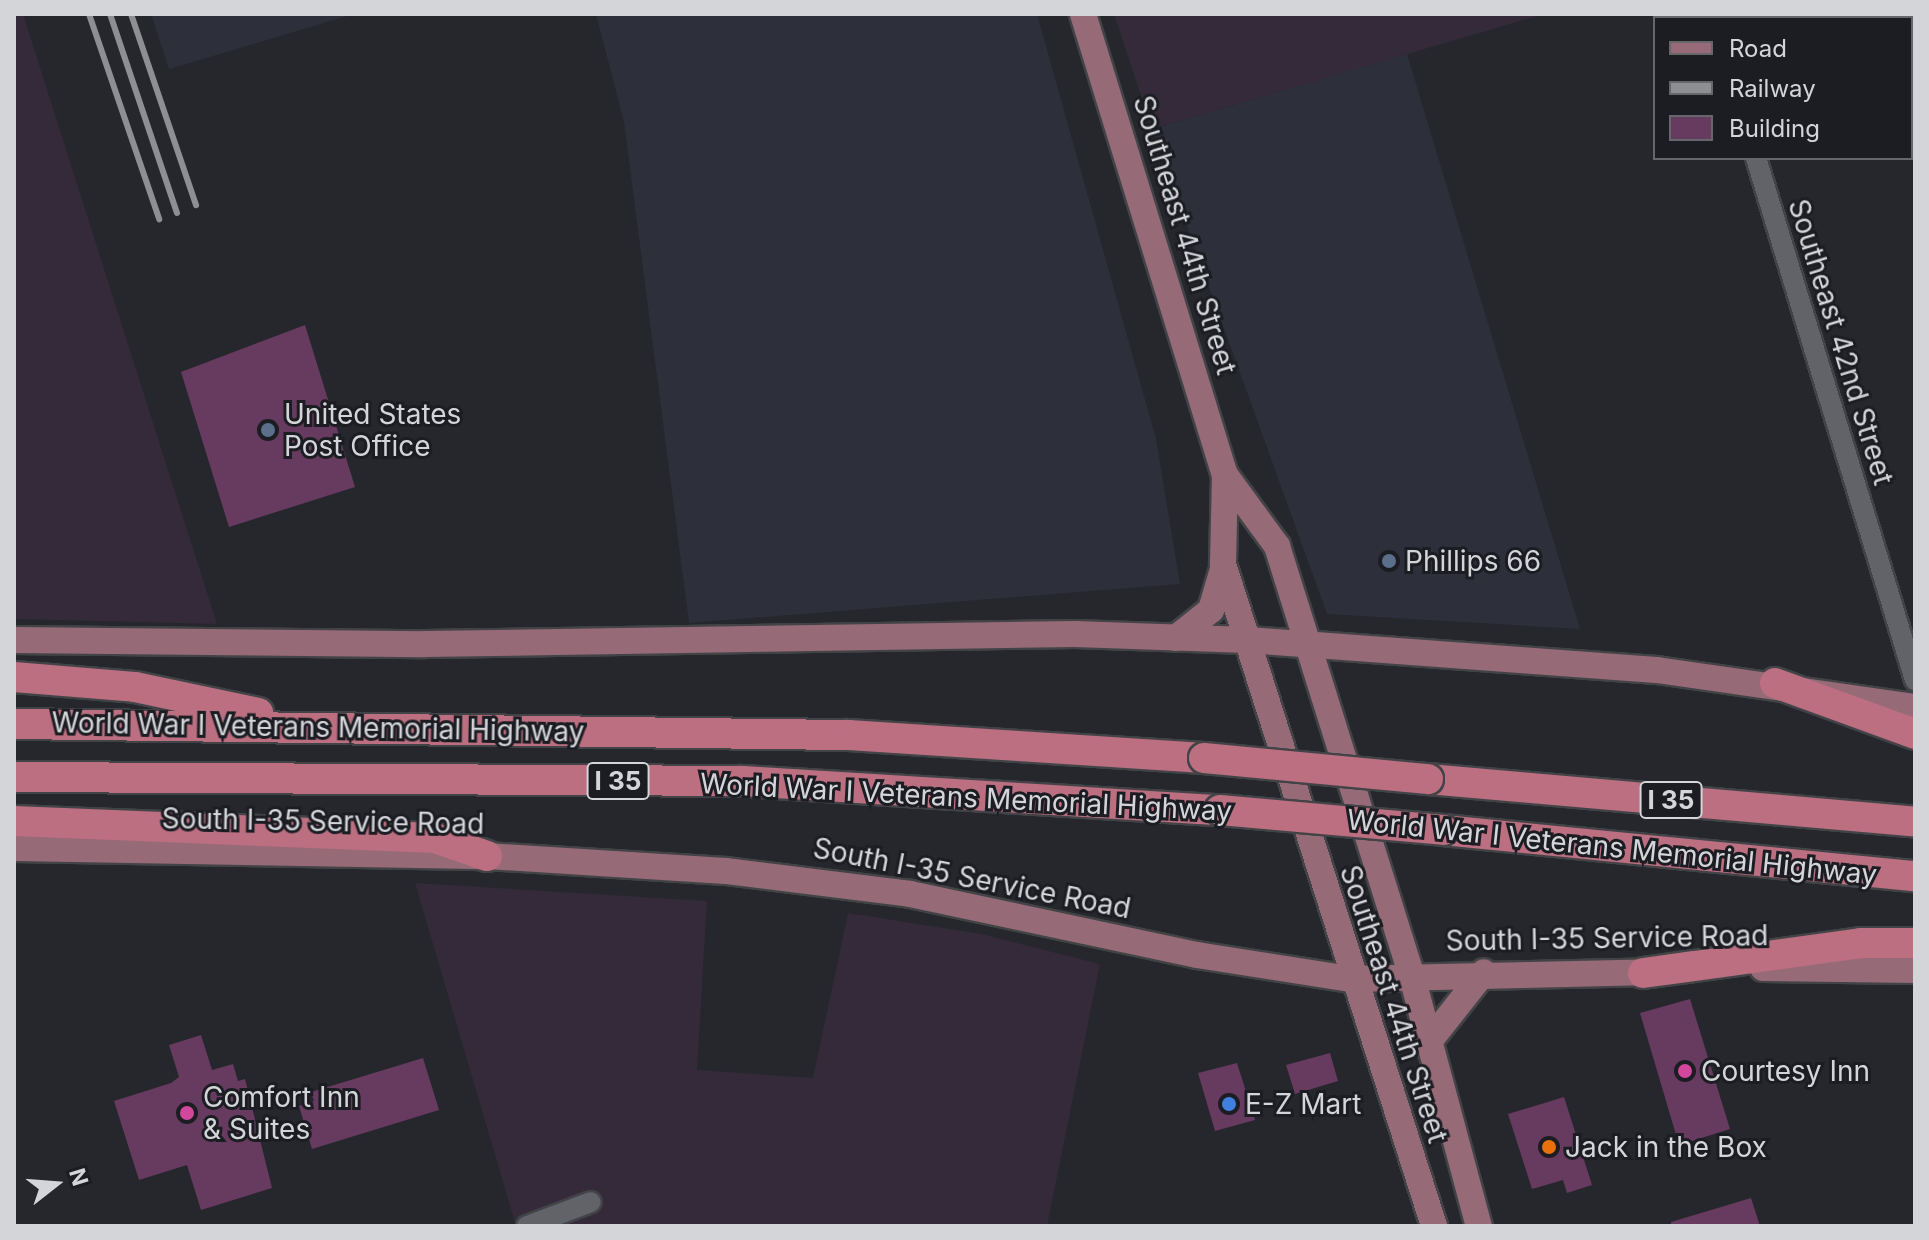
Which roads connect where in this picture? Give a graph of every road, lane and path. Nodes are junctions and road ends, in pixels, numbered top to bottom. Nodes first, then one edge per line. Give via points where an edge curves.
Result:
1 (1083, 14) edge
2 (1757, 160) edge
3 (1225, 475) junction
4 (1223, 564) junction
5 (1176, 638) junction
6 (14, 640) edge
7 (1247, 640) junction
8 (1308, 644) junction
9 (14, 677) edge
10 (1915, 680) edge
11 (1775, 683) junction
12 (1915, 707) edge
13 (14, 724) edge
14 (322, 726) junction
15 (1915, 734) edge
16 (14, 777) edge
17 (14, 821) edge
18 (1915, 822) edge
19 (14, 848) edge
20 (487, 856) junction
21 (1915, 876) edge
22 (1915, 943) edge
23 (1915, 970) edge
24 (1484, 972) junction
25 (1411, 973) junction
26 (1643, 973) junction
27 (1350, 979) junction
28 (1431, 1039) junction
29 (591, 1202) dead end
30 (527, 1226) edge
31 (1434, 1226) edge
32 (1479, 1226) edge

1 - 3 main road, Southeast 44th Street
2 - 10 street, Southeast 42nd Street
3 - 4 main road, Southeast 44th Street
3 - 8 main road, Southeast 44th Street via 1277,546
4 - 5 main road via 1211,610
4 - 7 main road, Southeast 44th Street
5 - 6 main road
5 - 7 main road
7 - 8 main road
7 - 27 main road, Southeast 44th Street
8 - 11 main road
8 - 25 main road, Southeast 44th Street
9 - 14 highway via 135,687
11 - 12 main road
11 - 15 highway
13 - 14 highway, World War I Veterans Memorial Highway / I 35
14 - 18 highway, World War I Veterans Memorial Highway / I 35, bridge via 848,735 1204,758
16 - 21 highway, World War I Veterans Memorial Highway / I 35, bridge via 742,781 1220,810
17 - 20 highway via 435,838
19 - 20 main road, South I-35 Service Road
20 - 27 main road, South I-35 Service Road via 823,879
22 - 26 highway via 1861,943
23 - 26 main road, South I-35 Service Road
24 - 25 main road, South I-35 Service Road
24 - 26 main road, South I-35 Service Road
24 - 28 main road
25 - 27 main road, South I-35 Service Road
25 - 28 main road, Southeast 44th Street
27 - 31 main road, Southeast 44th Street
28 - 32 main road, Southeast 44th Street
29 - 30 street

